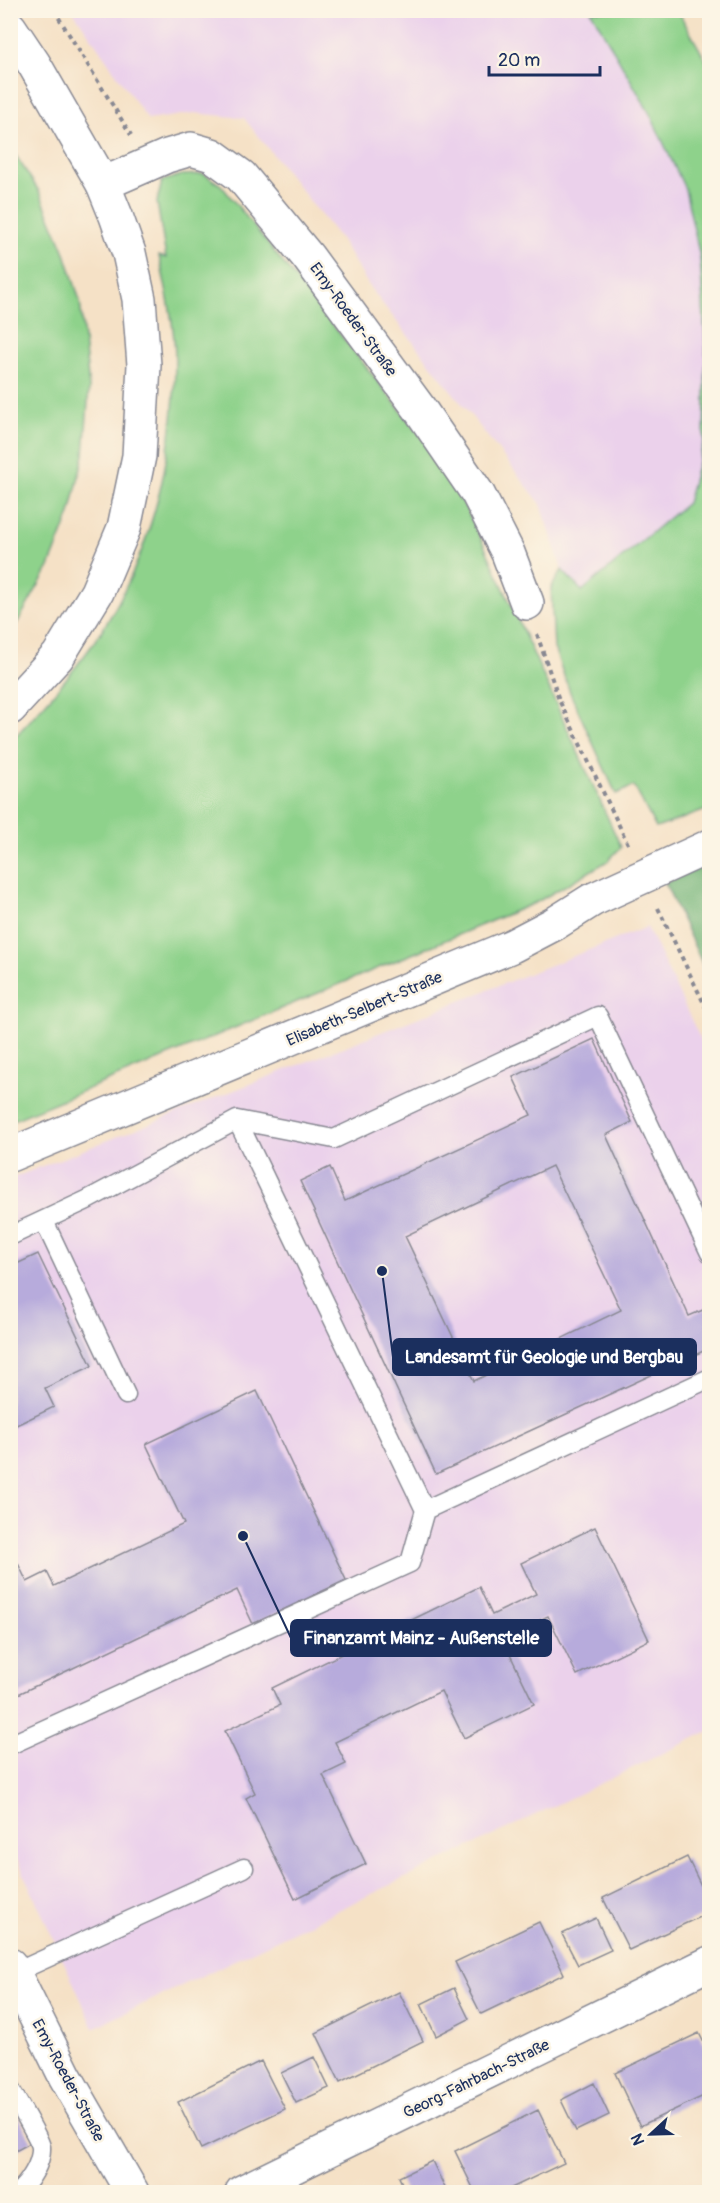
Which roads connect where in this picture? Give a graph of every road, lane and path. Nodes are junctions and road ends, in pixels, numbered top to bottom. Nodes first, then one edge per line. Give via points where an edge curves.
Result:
1 (54, 10) edge
2 (10, 28) edge
3 (149, 164) junction
4 (103, 184) junction
5 (527, 603) joint
6 (10, 708) edge
7 (710, 846) edge
8 (642, 875) junction
9 (710, 1016) edge
10 (237, 1120) junction
11 (10, 1155) edge
12 (44, 1221) junction
13 (10, 1236) edge
14 (710, 1253) edge
15 (710, 1378) edge
16 (126, 1395) dead end
17 (425, 1510) junction
18 (10, 1745) edge
19 (244, 1868) dead end
20 (710, 1963) edge
21 (12, 1969) edge
22 (10, 2089) edge
23 (18, 2193) edge
24 (132, 2193) edge
25 (242, 2193) edge

1 - 3 path
2 - 4 street
3 - 4 street, Emy-Roeder-Straße
3 - 5 street, Emy-Roeder-Straße via 191,149 212,154 241,176 308,257 478,494 508,553
4 - 6 street via 129,253 139,299 144,365 139,456 124,528 96,592 58,656
5 - 8 path via 559,700
7 - 8 street, Elisabeth-Selbert-Straße
8 - 9 path
8 - 11 street, Elisabeth-Selbert-Straße via 512,946
10 - 12 lane
10 - 14 lane via 334,1139 598,1016
10 - 17 lane
12 - 13 lane
12 - 16 lane
15 - 17 lane
17 - 18 lane via 410,1563
19 - 21 lane
20 - 25 street, Georg-Fahrbach-Straße
21 - 24 street, Emy-Roeder-Straße via 65,2076
22 - 23 lane via 41,2147 38,2163

